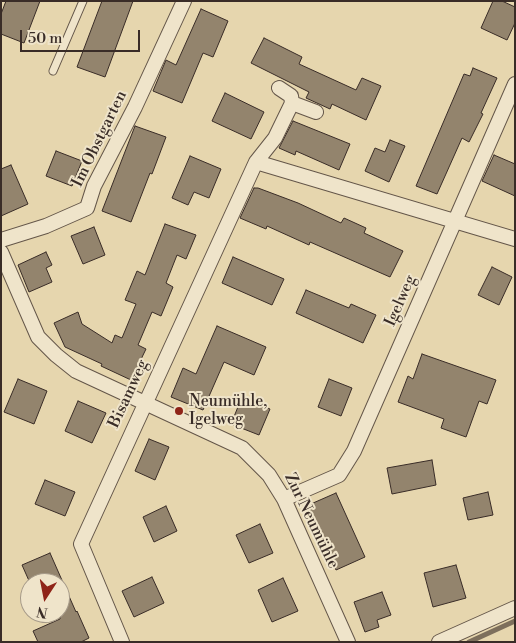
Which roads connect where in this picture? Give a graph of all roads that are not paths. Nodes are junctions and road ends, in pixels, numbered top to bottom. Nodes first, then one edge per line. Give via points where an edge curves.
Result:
1 (83, 1) edge
2 (184, 1) edge
3 (53, 71) dead end
4 (515, 84) edge
5 (279, 88) dead end
6 (292, 103) junction
7 (316, 112) dead end
8 (256, 162) junction
9 (455, 221) junction
10 (515, 239) edge
11 (1, 240) edge
12 (1, 252) edge
13 (144, 402) junction
14 (284, 499) junction
15 (515, 608) edge
16 (122, 642) edge
17 (348, 642) edge
18 (439, 642) edge

1 - 3 lane
2 - 11 street, Im Obstgarten via 94,186 88,208
4 - 9 street, Igelweg
5 - 6 street via 291,96
6 - 7 street
6 - 8 street, Bisamweg via 275,138
8 - 9 street
8 - 13 street, Bisamweg
9 - 10 street
9 - 14 street, Igelweg via 354,451 339,475
12 - 13 street, Zur Neumühle via 38,337 76,371
13 - 14 street, Zur Neumühle via 242,448 269,475
13 - 16 street, Bisamweg via 81,544
14 - 17 street, Zur Neumühle
15 - 18 street

